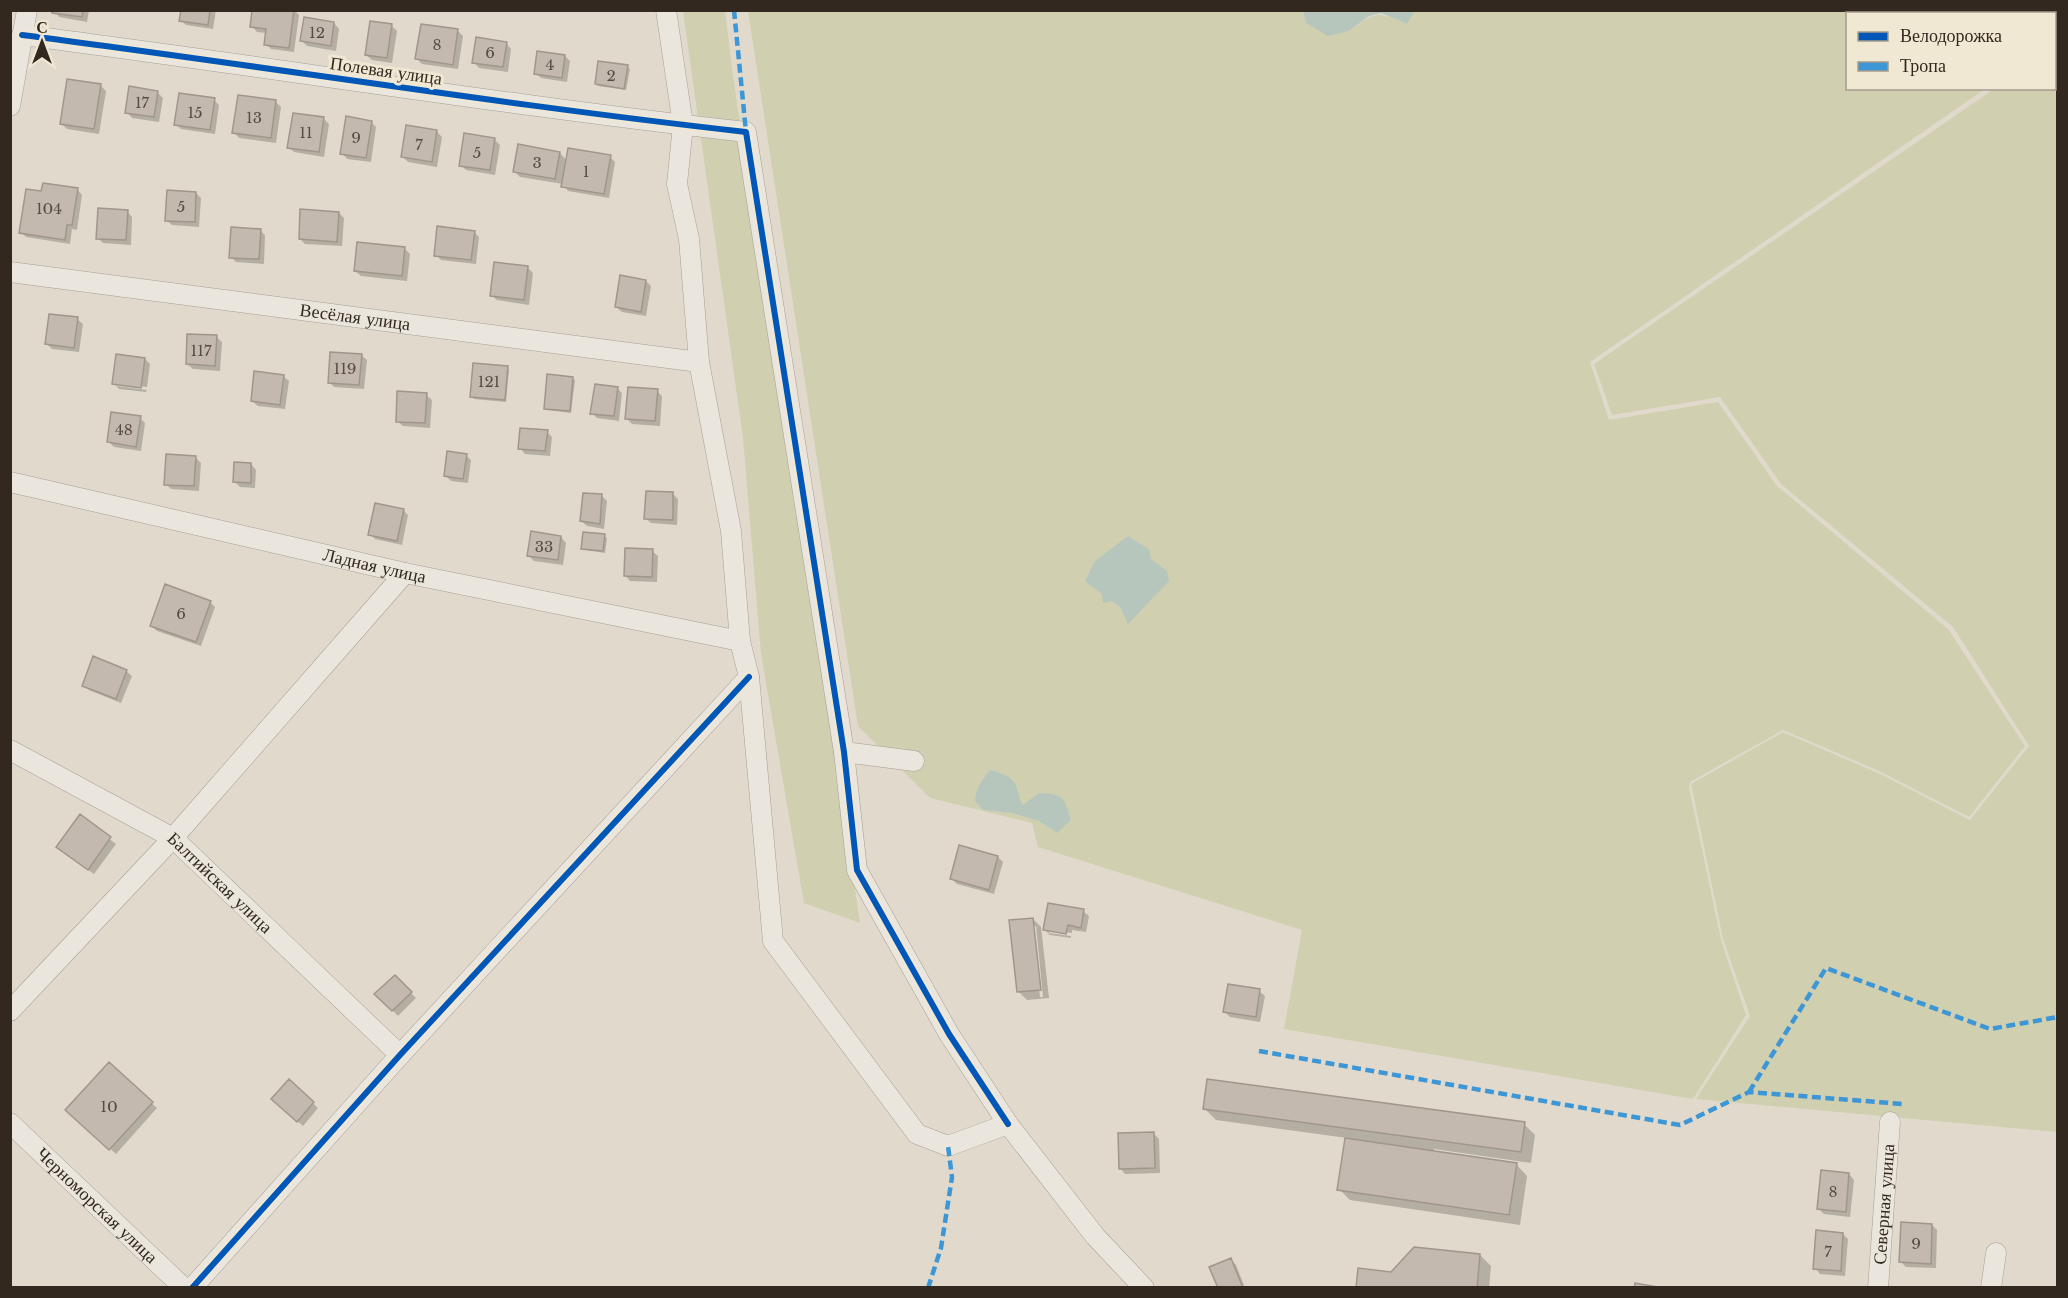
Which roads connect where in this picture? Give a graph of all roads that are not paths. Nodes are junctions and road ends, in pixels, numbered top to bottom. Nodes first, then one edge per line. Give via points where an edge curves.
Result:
1 (27, 10) edge
2 (666, 10) edge
3 (22, 35) junction
4 (10, 106) edge
5 (683, 125) junction
6 (10, 272) edge
7 (699, 362) junction
8 (10, 482) edge
9 (405, 573) junction
10 (740, 641) junction
11 (748, 677) junction
12 (10, 750) edge
13 (844, 752) junction
14 (914, 761) dead end
15 (173, 838) junction
16 (10, 1011) edge
17 (400, 1055) junction
18 (1890, 1122) dead end
19 (10, 1123) edge
20 (1008, 1124) junction
21 (1996, 1254) dead end
22 (184, 1287) edge
23 (192, 1287) edge
24 (1144, 1287) edge
25 (1878, 1287) edge
26 (1991, 1287) edge

1 - 3 street
2 - 5 street
3 - 4 street
3 - 5 street, Полевая улица
5 - 7 street via 677,184 689,239
5 - 13 street, Полевая улица via 746,132
6 - 7 street, Весёлая улица
7 - 10 street via 731,531
8 - 9 street, Ладная улица
9 - 10 street, Ладная улица
9 - 15 street
10 - 11 street
11 - 17 street
11 - 20 street via 773,942 916,1134 948,1146
12 - 15 street, Балтийская улица
13 - 14 street
13 - 20 street via 857,870 949,1034
15 - 16 street
15 - 17 street, Балтийская улица
17 - 23 street
18 - 25 street, Северная улица
19 - 22 street, Черноморская улица
20 - 24 street via 1095,1236
21 - 26 street

